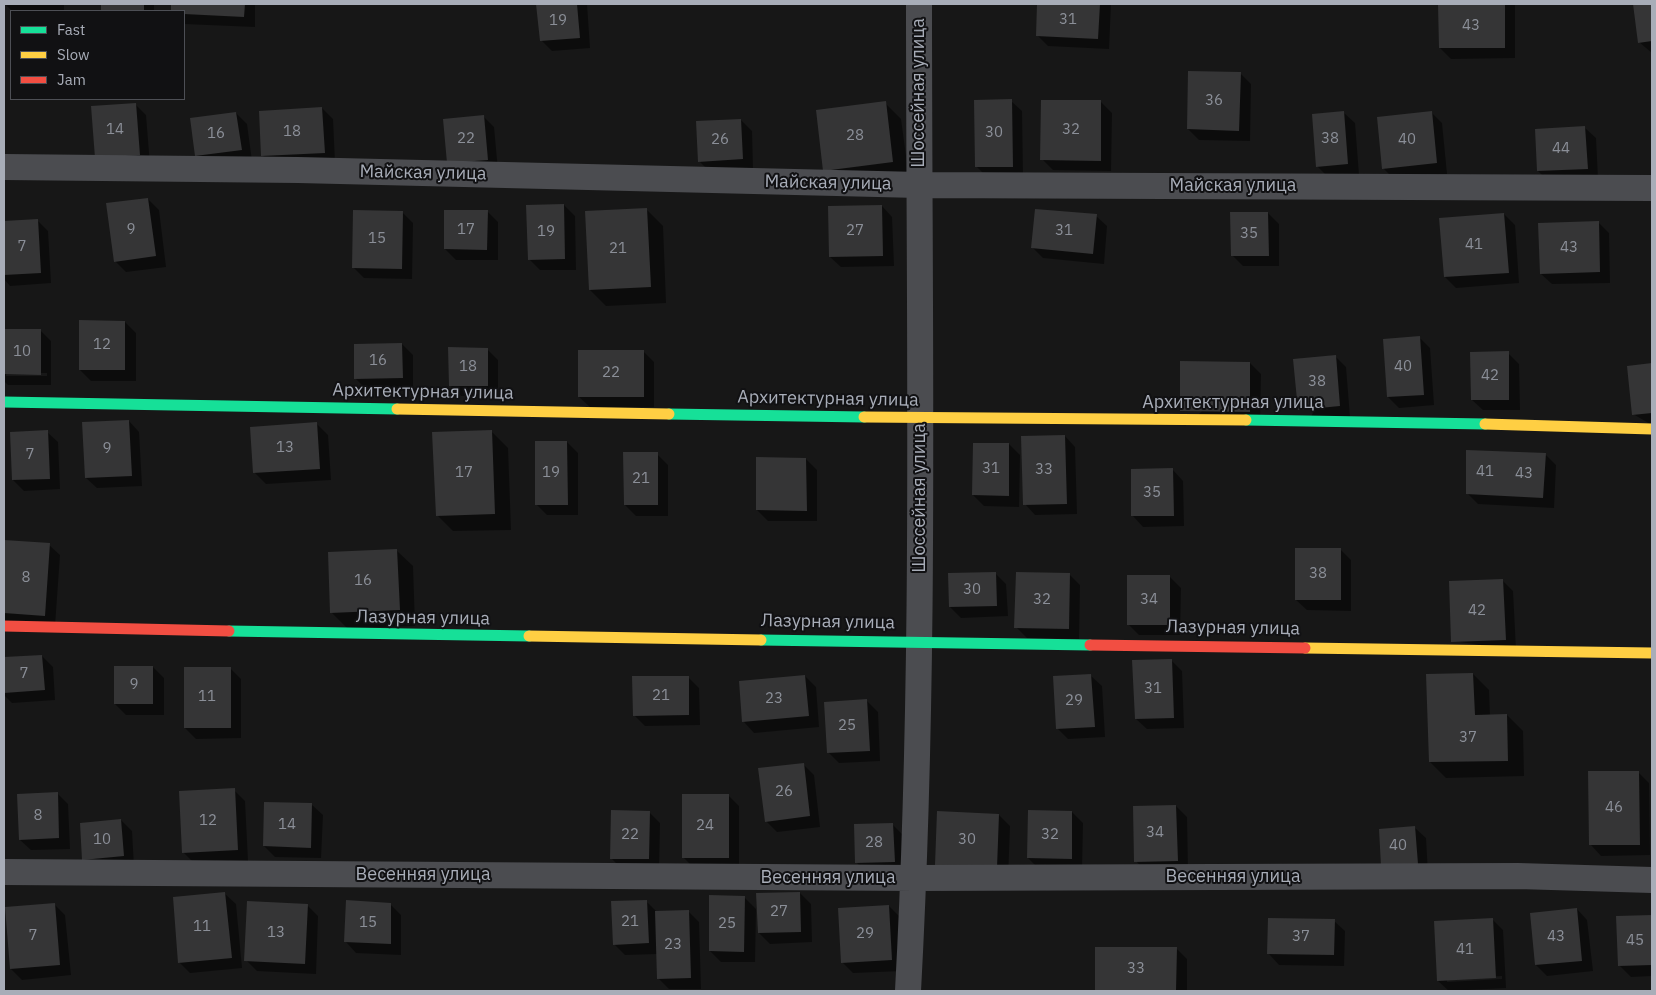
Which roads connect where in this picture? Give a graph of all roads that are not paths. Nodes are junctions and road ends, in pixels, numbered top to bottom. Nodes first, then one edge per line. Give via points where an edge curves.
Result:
1 (919, 4) edge
2 (4, 167) edge
3 (919, 185) junction
4 (1652, 188) edge
5 (4, 402) edge
6 (920, 418) junction
7 (1652, 429) edge
8 (4, 626) edge
9 (920, 641) junction
10 (1652, 653) edge
11 (4, 872) edge
12 (914, 878) junction
13 (1652, 880) edge
14 (908, 991) edge

1 - 3 street, Шоссейная улица
2 - 3 street, Майская улица via 298,170
3 - 4 street, Майская улица
3 - 6 street, Шоссейная улица
5 - 6 street, Архитектурная улица
6 - 7 street, Архитектурная улица via 1395,421
6 - 9 street, Шоссейная улица
8 - 9 street, Лазурная улица via 392,636
9 - 10 street, Лазурная улица
9 - 12 street, Шоссейная улица
11 - 12 street, Весенняя улица
12 - 13 street, Весенняя улица via 1518,876
12 - 14 street, Шоссейная улица

